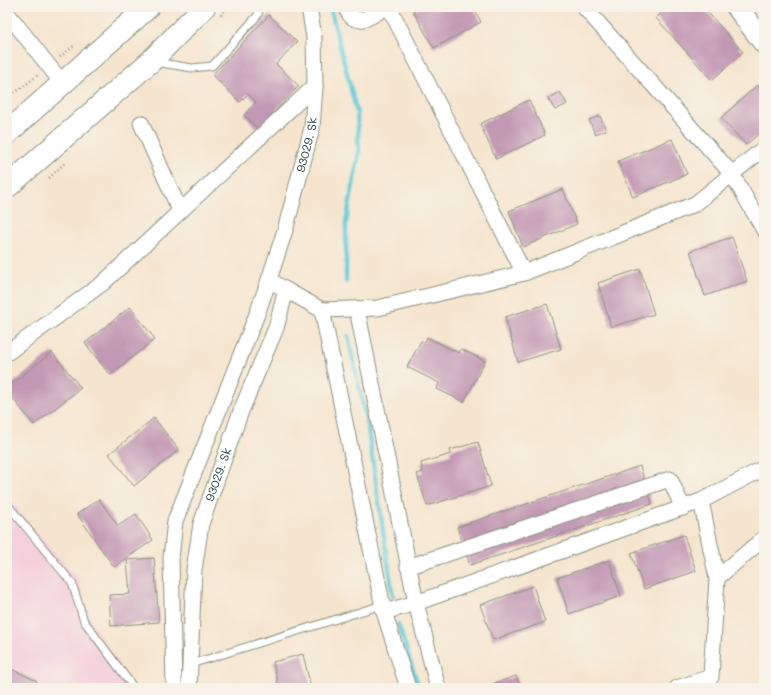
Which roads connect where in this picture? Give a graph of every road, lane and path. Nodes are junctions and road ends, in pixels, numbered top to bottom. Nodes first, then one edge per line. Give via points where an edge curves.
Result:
1 (148, 7) edge
2 (204, 7) edge
3 (260, 7) edge
4 (309, 7) edge
5 (346, 7) edge
6 (385, 7) edge
7 (389, 7) edge
8 (584, 7) edge
9 (737, 7) edge
10 (7, 13) edge
11 (80, 41) dead end
12 (764, 43) edge
13 (151, 61) junction
14 (49, 66) junction
15 (63, 84) junction
16 (315, 86) junction
17 (8, 98) edge
18 (141, 122) dead end
19 (7, 133) edge
20 (764, 148) edge
21 (732, 174) junction
22 (7, 187) edge
23 (180, 211) junction
24 (764, 230) edge
25 (524, 273) junction
26 (269, 280) junction
27 (286, 290) junction
28 (357, 309) junction
29 (322, 310) junction
30 (7, 353) edge
31 (222, 403) junction
32 (241, 411) junction
33 (764, 468) edge
34 (701, 501) junction
35 (7, 504) edge
36 (683, 508) junction
37 (173, 538) junction
38 (764, 538) edge
39 (199, 540) junction
40 (408, 567) junction
41 (717, 578) junction
42 (416, 603) junction
43 (383, 608) junction
44 (191, 664) junction
45 (134, 688) edge
46 (174, 688) edge
47 (189, 688) edge
48 (408, 688) edge
49 (438, 688) edge
50 (677, 688) edge

1 - 15 main road
2 - 13 main road
3 - 13 lane via 258,15 212,66 192,68
4 - 16 street, 93029. Sk via 314,37
5 - 6 street via 354,18 366,20
7 - 25 street
8 - 21 street
9 - 12 main road
10 - 14 street
11 - 14 path
13 - 22 main road
14 - 15 street
14 - 17 path
15 - 19 main road
16 - 23 street
16 - 26 street, 93029. Sk via 312,128
18 - 23 street
20 - 21 street
21 - 24 street
21 - 25 street via 695,204
23 - 30 street via 104,283
25 - 28 street via 378,308
26 - 27 street
26 - 31 street, 93029. Sk
27 - 29 street
27 - 32 street, 93029. Sk via 276,328
28 - 29 street
28 - 40 street
29 - 43 street
31 - 32 street
31 - 37 street, 93029. Sk via 175,521
32 - 39 street, 93029. Sk via 202,524
33 - 34 street
34 - 36 street
34 - 41 street
35 - 45 lane via 72,583 84,621
36 - 40 street via 670,479
36 - 42 street
37 - 39 street
37 - 46 street, 93029. Sk via 171,558
38 - 41 street
39 - 44 street, 93029. Sk via 194,570
40 - 42 street
41 - 50 street via 711,677
42 - 43 street
42 - 49 street
43 - 44 lane
43 - 48 street
44 - 47 street, 93029. Sk

